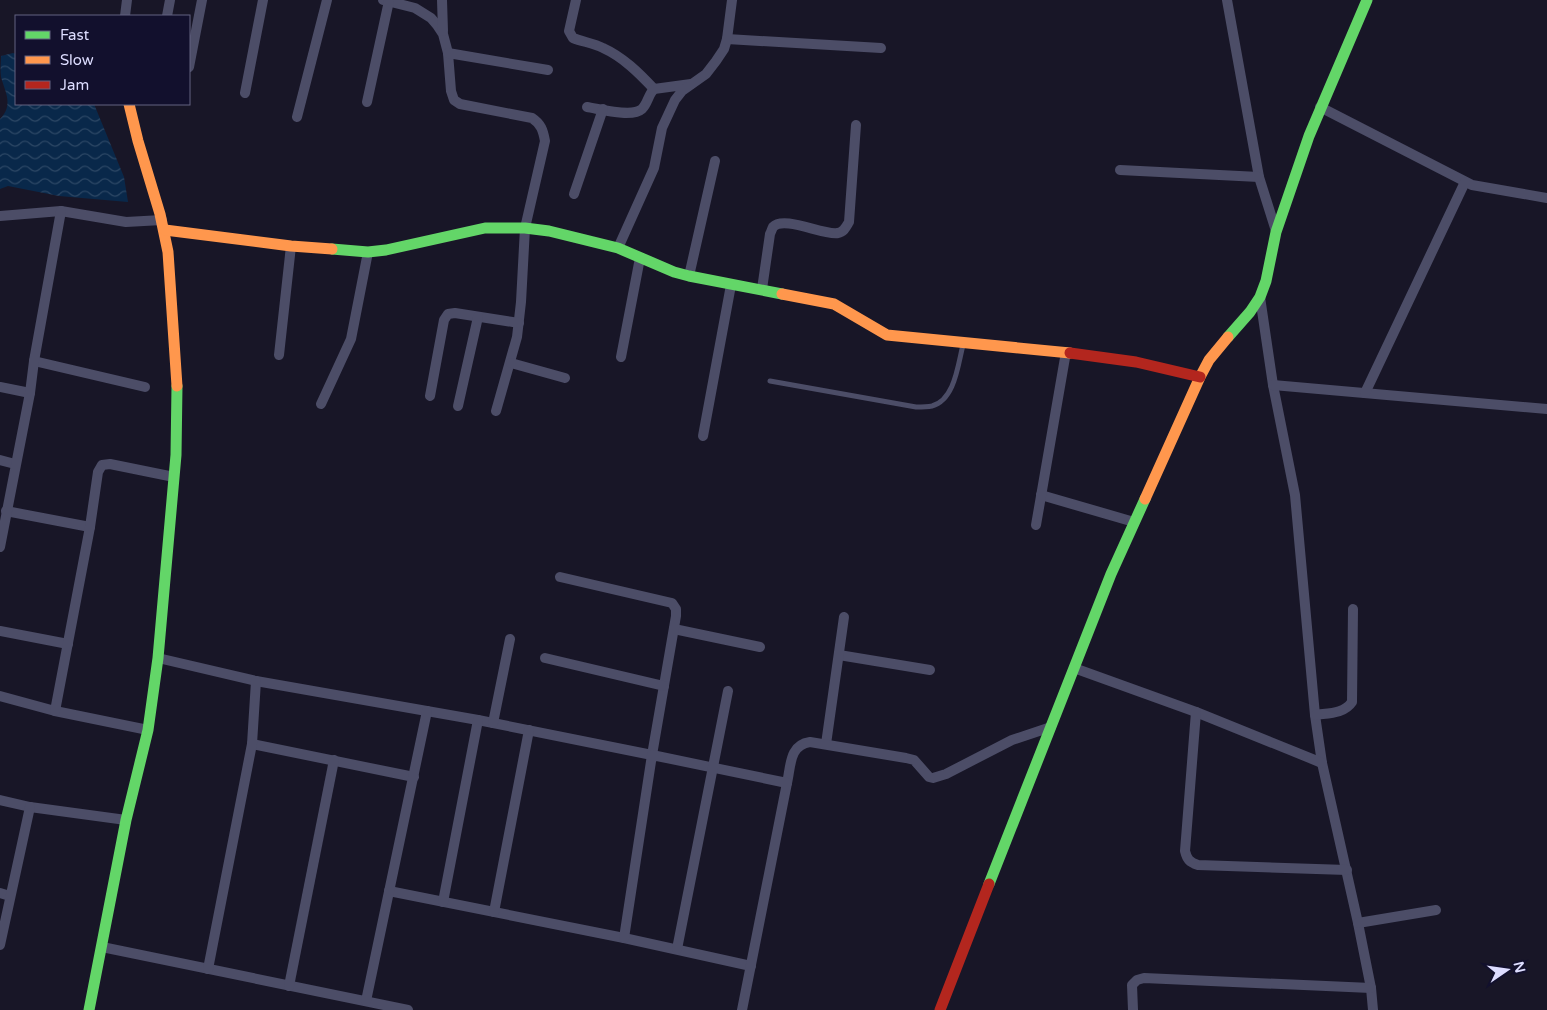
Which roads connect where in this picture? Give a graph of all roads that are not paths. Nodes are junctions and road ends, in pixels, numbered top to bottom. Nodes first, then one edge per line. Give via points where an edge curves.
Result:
1 (127, 0) edge
2 (170, 0) edge
3 (202, 0) edge
4 (263, 0) edge
5 (327, 0) edge
6 (386, 0) edge
7 (442, 0) edge
8 (576, 0) edge
9 (732, 0) edge
10 (1227, 0) edge
11 (1367, 0) edge
12 (125, 15) edge
13 (167, 15) edge
14 (443, 34) junction
15 (727, 39) junction
16 (881, 48) dead end
17 (448, 53) junction
18 (190, 61) edge
19 (548, 70) dead end
20 (692, 83) junction
21 (654, 89) junction
22 (246, 93) dead end
23 (368, 102) dead end
24 (129, 105) edge
25 (587, 107) dead end
26 (1320, 107) junction
27 (602, 109) junction
28 (297, 117) dead end
29 (856, 125) dead end
30 (715, 162) dead end
31 (1120, 170) dead end
32 (1259, 177) junction
33 (1465, 182) junction
34 (574, 194) dead end
35 (1547, 198) edge
36 (61, 211) junction
37 (0, 216) edge
38 (163, 225) junction
39 (525, 228) junction
40 (1276, 232) junction
41 (291, 246) junction
42 (618, 248) junction
43 (368, 252) junction
44 (640, 258) junction
45 (689, 276) junction
46 (731, 285) junction
47 (762, 290) junction
48 (1260, 297) junction
49 (478, 316) junction
50 (519, 323) junction
51 (964, 343) junction
52 (1066, 352) junction
53 (279, 356) dead end
54 (621, 357) dead end
55 (34, 361) junction
56 (511, 363) junction
57 (1200, 377) junction
58 (565, 378) dead end
59 (770, 381) dead end
60 (1273, 385) junction
61 (145, 387) dead end
62 (0, 388) edge
63 (30, 393) junction
64 (1365, 393) junction
65 (430, 396) dead end
66 (321, 404) dead end
67 (458, 406) dead end
68 (1547, 409) edge
69 (496, 411) dead end
70 (702, 436) dead end
71 (0, 460) edge
72 (15, 464) junction
73 (174, 477) junction
74 (1041, 495) junction
75 (6, 511) junction
76 (1134, 522) junction
77 (1036, 525) dead end
78 (90, 527) junction
79 (0, 547) edge
80 (560, 576) dead end
81 (1353, 609) dead end
82 (844, 617) dead end
83 (674, 629) junction
84 (0, 631) edge
85 (510, 639) dead end
86 (68, 644) junction
87 (760, 647) dead end
88 (839, 655) junction
89 (158, 658) junction
90 (545, 658) dead end
91 (1074, 668) junction
92 (930, 670) dead end
93 (256, 681) junction
94 (664, 686) junction
95 (728, 691) dead end
96 (0, 696) edge
97 (55, 711) junction
98 (427, 711) junction
99 (1196, 712) junction
100 (1315, 715) junction
101 (478, 720) junction
102 (493, 723) junction
103 (1051, 727) junction
104 (148, 730) junction
105 (529, 730) junction
106 (252, 744) junction
107 (826, 744) junction
108 (652, 755) junction
109 (334, 760) junction
110 (1322, 763) junction
111 (713, 768) junction
112 (414, 777) junction
113 (788, 783) junction
114 (0, 800) edge
115 (30, 807) junction
116 (126, 820) junction
117 (1347, 870) junction
118 (389, 891) junction
119 (5, 894) edge
120 (443, 902) junction
121 (1436, 910) dead end
122 (494, 912) junction
123 (1358, 923) junction
124 (624, 938) junction
125 (0, 945) edge
126 (102, 947) junction
127 (678, 949) junction
128 (751, 966) junction
129 (208, 969) junction
130 (289, 986) junction
131 (1371, 988) junction
132 (366, 1001) junction
133 (89, 1010) edge
134 (408, 1010) edge
135 (742, 1010) edge
136 (941, 1010) edge
137 (1133, 1010) edge
138 (1374, 1010) edge

1 - 12 street
2 - 13 street
3 - 18 street
4 - 22 street
5 - 28 street
6 - 14 street via 424,13
6 - 23 street
7 - 14 street
8 - 21 street via 570,35 604,48 623,60
9 - 15 street
10 - 32 street
11 - 26 street
14 - 17 street
15 - 16 street
15 - 20 street via 706,74
17 - 19 street
17 - 39 street via 454,100 460,104 532,118 540,123 545,141
20 - 21 street
20 - 42 street via 682,91 668,113 654,168
21 - 27 street via 640,111 627,113
24 - 38 street via 139,149
25 - 27 street
26 - 33 street
26 - 40 street
27 - 34 street
29 - 47 street via 849,222 839,233 788,224 773,227
30 - 45 street
31 - 32 street
32 - 40 street
33 - 35 street via 1486,189
33 - 64 street
36 - 37 street
36 - 38 street
36 - 55 street
38 - 41 street
38 - 73 street via 168,252 177,393
39 - 42 street
39 - 43 street via 485,228
39 - 50 street
40 - 48 street
41 - 43 street
41 - 53 street
42 - 44 street
43 - 66 street via 351,340
44 - 45 street
44 - 54 street
45 - 46 street
46 - 47 street
46 - 70 street
47 - 51 street via 834,304 887,334
48 - 57 street via 1209,360
48 - 60 street
49 - 50 street
49 - 65 street via 448,314 444,320
49 - 67 street
50 - 56 street
51 - 52 street
51 - 59 lane via 950,391 941,402 931,406 916,407
52 - 57 street via 1136,362
52 - 74 street
55 - 61 street
55 - 63 street
56 - 58 street
56 - 69 street
57 - 76 street
60 - 64 street
60 - 100 street via 1295,495
62 - 63 street
63 - 72 street
64 - 68 street
71 - 72 street
72 - 75 street
73 - 78 street via 102,465 98,472
73 - 89 street
74 - 76 street
74 - 77 street
75 - 78 street
75 - 79 street
76 - 91 street
78 - 86 street
80 - 83 street via 672,603 676,609
81 - 100 street via 1352,702 1342,711
82 - 88 street
83 - 87 street
83 - 94 street
84 - 86 street
85 - 102 street
86 - 97 street
88 - 92 street
88 - 107 street
89 - 93 street
89 - 104 street
90 - 94 street
91 - 99 street
91 - 103 street
93 - 98 street
93 - 106 street
94 - 108 street
95 - 111 street
96 - 97 street
97 - 104 street
98 - 101 street
98 - 112 street
99 - 110 street
99 - 117 street via 1186,858 1198,865
100 - 110 street
101 - 102 street
101 - 120 street
102 - 105 street
103 - 107 street via 1012,740 933,778 928,777 914,760
103 - 136 street
104 - 116 street
105 - 108 street
105 - 122 street
106 - 109 street
106 - 129 street
107 - 113 street via 810,742 797,746
108 - 111 street
108 - 124 street
109 - 112 street
109 - 130 street
110 - 117 street
111 - 113 street
111 - 127 street
112 - 118 street
113 - 128 street
114 - 115 street
115 - 116 street
115 - 119 street
116 - 126 street
117 - 123 street
118 - 120 street
118 - 132 street
119 - 125 street
120 - 122 street
121 - 123 street
122 - 124 street
123 - 131 street
124 - 127 street
126 - 129 street
126 - 133 street
127 - 128 street
128 - 135 street
129 - 130 street
130 - 132 street
131 - 137 street via 1144,978 1132,985
131 - 138 street
132 - 134 street

